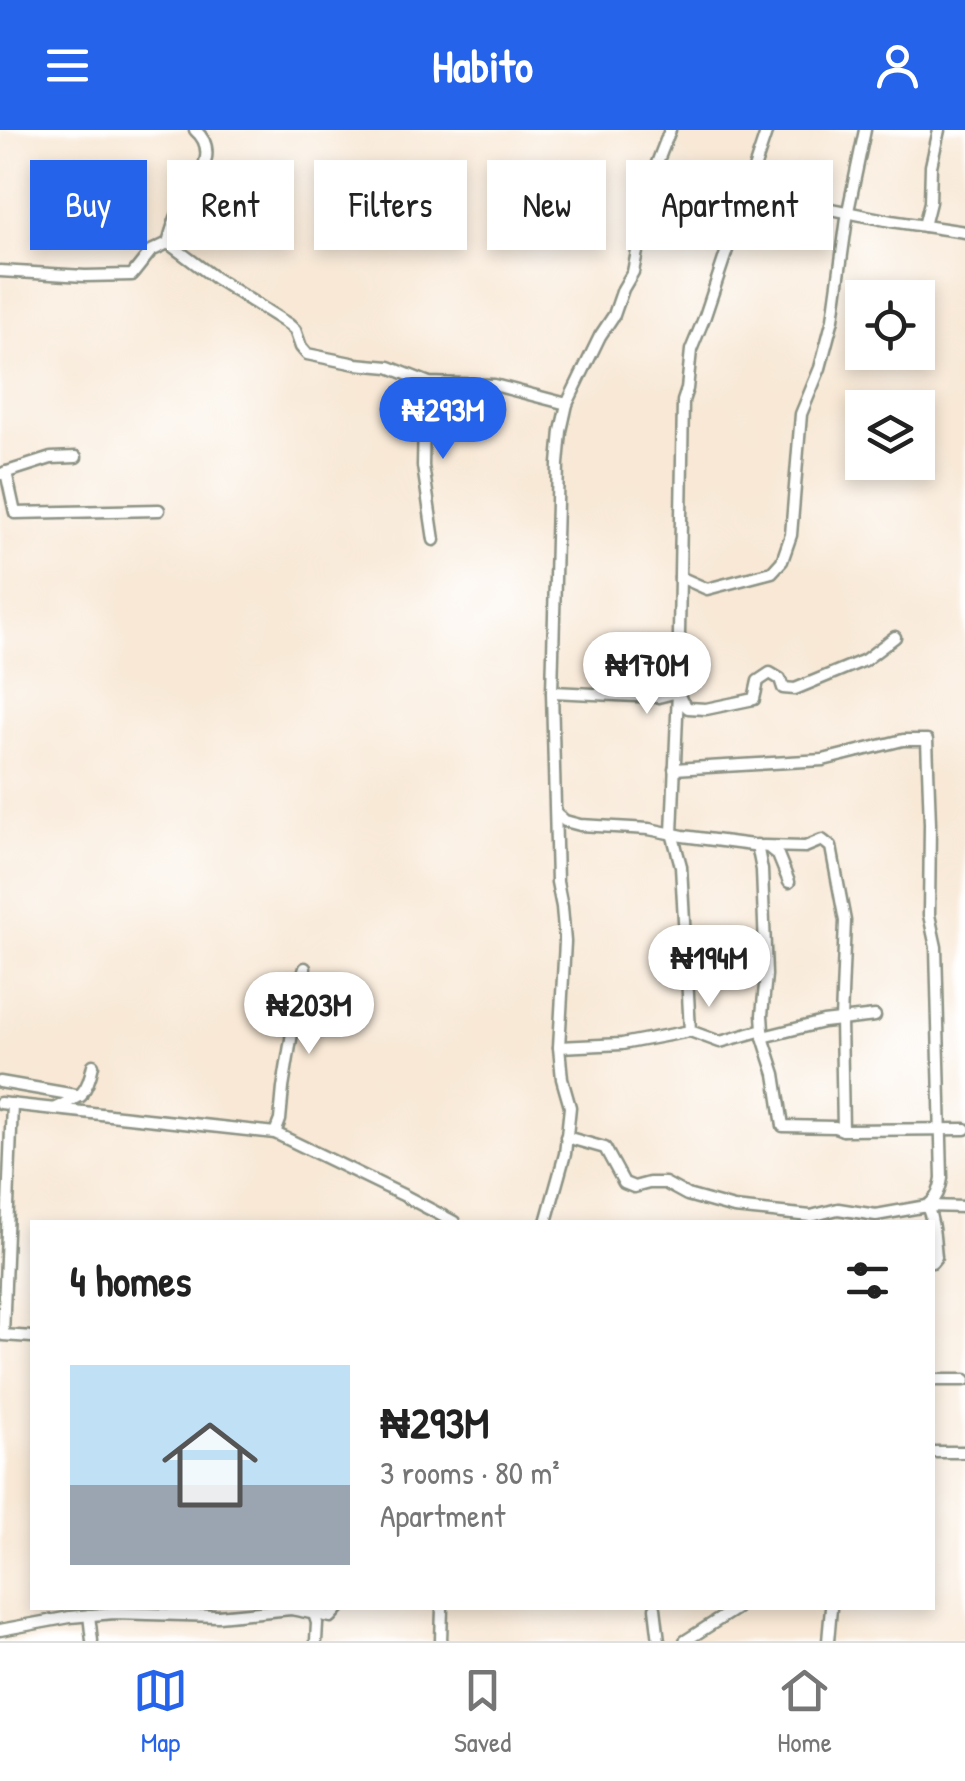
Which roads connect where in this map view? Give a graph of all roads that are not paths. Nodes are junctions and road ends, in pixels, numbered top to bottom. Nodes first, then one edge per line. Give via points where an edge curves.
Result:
1 (195, 130) edge
2 (670, 130) edge
3 (767, 130) edge
4 (865, 130) edge
5 (938, 130) edge
6 (206, 160) edge
7 (658, 160) edge
8 (757, 160) edge
9 (833, 209) edge
10 (848, 211) junction
11 (924, 226) junction
12 (965, 232) edge
13 (167, 243) edge
14 (177, 250) edge
15 (637, 250) edge
16 (727, 250) edge
17 (0, 271) edge
18 (430, 383) junction
19 (568, 404) junction
20 (76, 457) dead end
21 (3, 473) edge
22 (159, 510) dead end
23 (434, 540) dead end
24 (680, 576) junction
25 (895, 637) dead end
26 (552, 692) junction
27 (678, 692) junction
28 (674, 769) junction
29 (559, 820) junction
30 (672, 834) junction
31 (761, 845) junction
32 (788, 882) dead end
33 (305, 968) dead end
34 (875, 1016) dead end
35 (841, 1020) junction
36 (690, 1031) junction
37 (763, 1034) junction
38 (559, 1047) junction
39 (93, 1065) dead end
40 (0, 1082) edge
41 (81, 1096) junction
42 (6, 1104) edge
43 (54, 1108) junction
44 (940, 1129) junction
45 (965, 1129) edge
46 (843, 1130) junction
47 (275, 1133) junction
48 (566, 1137) junction
49 (5, 1180) edge
50 (927, 1206) junction
51 (965, 1207) edge
52 (831, 1217) edge
53 (450, 1220) edge
54 (547, 1220) edge
55 (932, 1220) edge
56 (2, 1334) edge
57 (30, 1337) edge
58 (935, 1380) edge
59 (965, 1380) edge
60 (935, 1452) edge
61 (965, 1452) edge
62 (260, 1610) edge
63 (298, 1610) edge
64 (337, 1610) edge
65 (442, 1610) edge
66 (655, 1610) edge
67 (734, 1610) edge
68 (828, 1610) edge
69 (180, 1611) edge
70 (90, 1615) junction
71 (319, 1618) junction
72 (0, 1630) edge
73 (92, 1641) edge
74 (316, 1641) edge
75 (441, 1641) edge
76 (659, 1641) edge
77 (685, 1641) edge
78 (828, 1641) edge

1 - 6 street via 205,142
2 - 7 street
3 - 8 street
4 - 10 street
5 - 11 street
9 - 10 street
10 - 11 street
10 - 24 street via 833,319 801,414 792,535 782,561 772,572 707,588
11 - 12 street
13 - 17 street via 128,276
14 - 18 street via 288,324 308,354 394,368
15 - 19 street via 614,315
16 - 24 street via 690,350
18 - 19 street via 494,385
18 - 23 street via 422,466
19 - 26 street via 558,464
20 - 21 street
21 - 22 street via 14,513
24 - 27 street
25 - 27 street via 865,660 795,689 783,688 770,673 758,681 754,699 702,710 688,708
26 - 27 street
26 - 29 street
27 - 28 street
28 - 30 street
28 - 44 street via 823,760 927,740
29 - 30 street
29 - 38 street via 557,882 565,942
30 - 31 street
30 - 36 street via 682,866
31 - 32 street via 778,854
31 - 35 street via 806,847 822,840 831,847 845,920
31 - 37 street
33 - 47 street
34 - 35 street
35 - 37 street
35 - 46 street
36 - 37 street via 720,1042
36 - 38 street
37 - 46 street via 783,1126
38 - 48 street via 570,1107
39 - 41 street
40 - 41 street
41 - 43 street
42 - 43 street
42 - 49 street
43 - 47 street
44 - 45 street
44 - 46 street
44 - 50 street via 942,1178
47 - 53 street
48 - 52 street via 605,1148 624,1183 634,1187 665,1183 734,1208
48 - 54 street
49 - 56 street
50 - 51 street
50 - 52 street via 876,1215 838,1210
50 - 55 street
56 - 57 street
58 - 59 street
60 - 61 street
62 - 69 street via 233,1616
63 - 71 street
64 - 71 street
65 - 75 street
66 - 76 street
67 - 77 street
68 - 78 street
69 - 70 street
70 - 72 street
70 - 73 street
71 - 74 street

